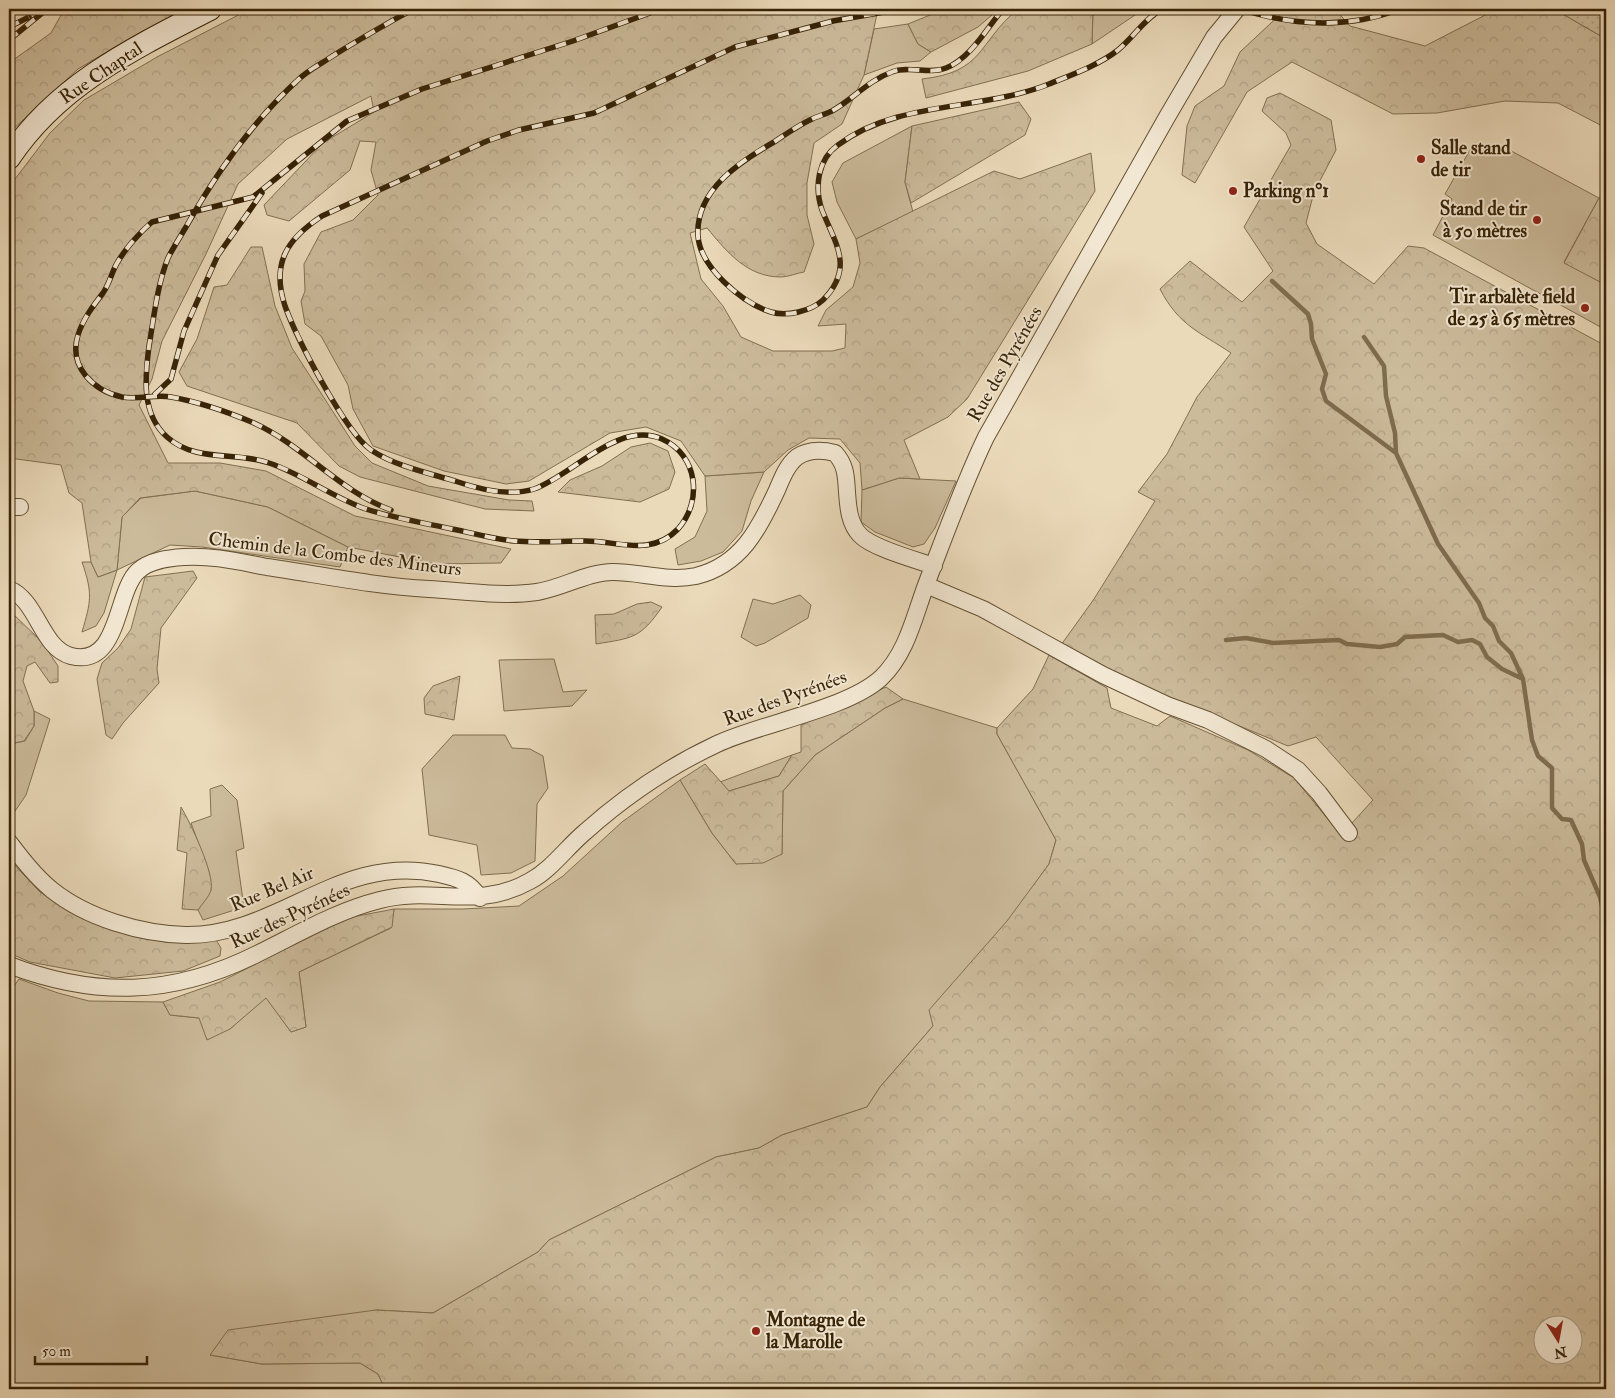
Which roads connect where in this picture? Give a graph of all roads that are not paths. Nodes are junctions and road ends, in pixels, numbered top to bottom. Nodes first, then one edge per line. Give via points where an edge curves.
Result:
1 (210, 9) edge
2 (1237, 9) edge
3 (9, 158) edge
4 (934, 566) junction
5 (926, 585) junction
6 (9, 589) edge
7 (1349, 833) dead end
8 (9, 842) edge
9 (480, 898) junction
10 (9, 965) edge

1 - 3 street, Rue Chaptal via 84,80 36,121
2 - 4 street, Rue des Pyrénées via 1214,37 1167,117 986,438
4 - 5 street, Rue des Pyrénées
4 - 6 street, Chemin de la Combe des Mineurs via 872,544 860,536 849,511 847,477 842,460 835,453 822,450 798,457 786,470 754,537 741,552 714,570 695,576 680,578 613,572 597,573 552,589 509,592 426,589 187,556 149,564 137,572 128,586 108,640 90,654 79,656 64,652 53,644 26,601
5 - 7 street via 983,609 1102,675 1208,720 1266,749 1298,770
5 - 9 street, Rue des Pyrénées via 900,653 880,679 818,708 742,734 698,754 615,808 532,880
8 - 9 street, Rue Bel Air via 52,890 81,908 113,921 153,931 187,935 228,929 265,917 345,880 383,872 429,872 456,878 467,882
9 - 10 street, Rue des Pyrénées via 409,896 375,901 326,918 256,955 175,984 93,988 62,983

